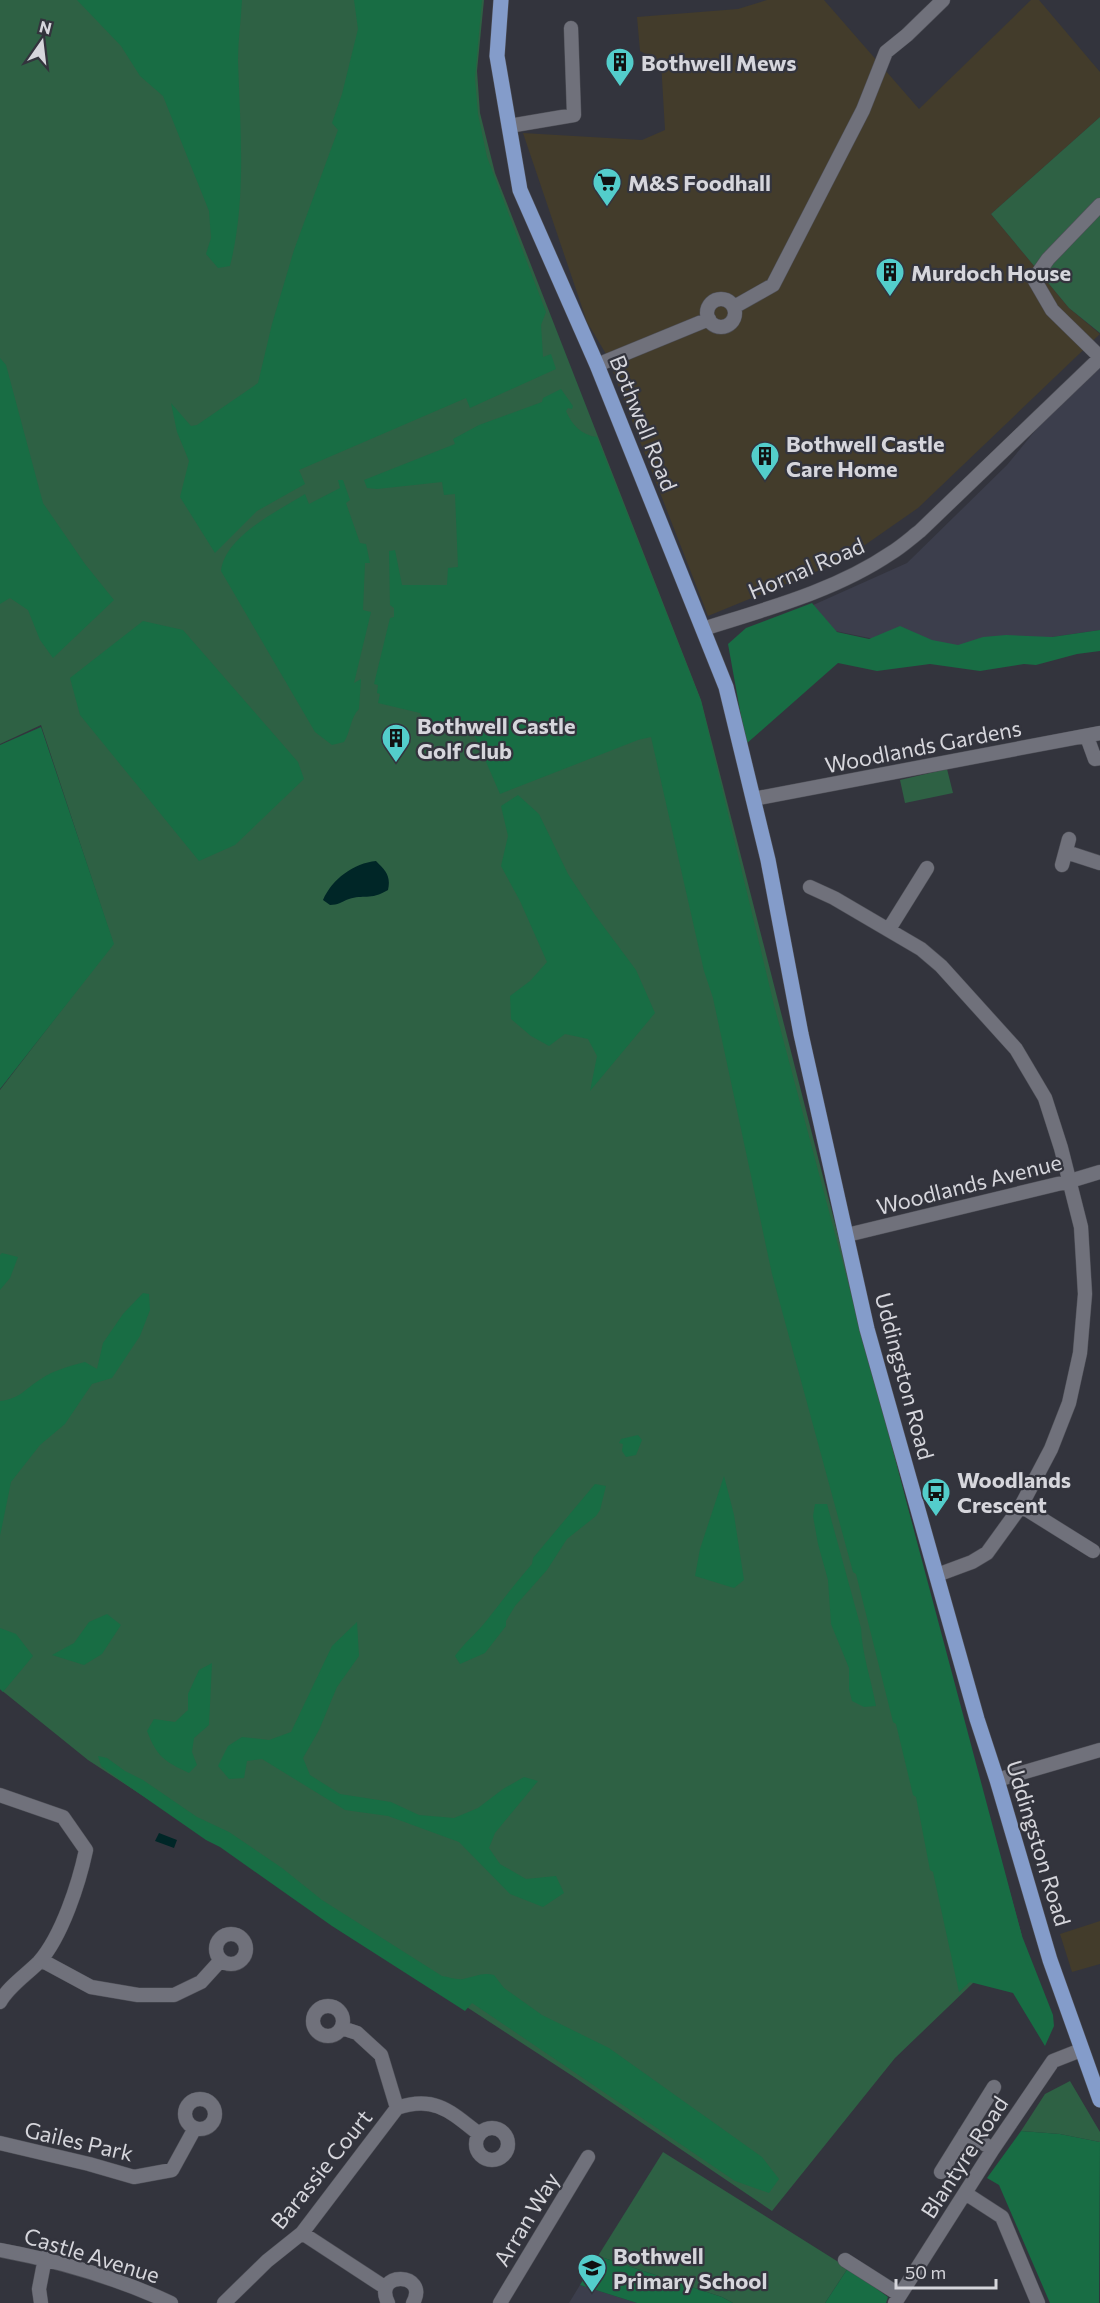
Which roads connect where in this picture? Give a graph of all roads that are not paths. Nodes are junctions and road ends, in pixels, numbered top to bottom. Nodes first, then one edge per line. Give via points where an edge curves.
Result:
1 (501, 0) edge
2 (943, 0) edge
3 (571, 28) dead end
4 (509, 126) junction
5 (1100, 205) edge
6 (1100, 358) edge
7 (597, 365) junction
8 (703, 629) junction
9 (1094, 735) edge
10 (1100, 758) edge
11 (753, 799) junction
12 (1066, 852) dead end
13 (768, 860) joint
14 (1100, 863) edge
15 (927, 868) dead end
16 (810, 887) dead end
17 (889, 929) junction
18 (1100, 1172) edge
19 (1070, 1181) junction
20 (847, 1235) junction
21 (1021, 1506) junction
22 (1093, 1551) dead end
23 (937, 1575) junction
24 (1100, 1750) edge
25 (997, 1780) junction
26 (0, 1795) edge
27 (40, 1960) junction
28 (221, 1960) dead end
29 (0, 2002) edge
30 (342, 2028) dead end
31 (1081, 2050) junction
32 (994, 2087) dead end
33 (1100, 2100) edge
34 (397, 2108) junction
35 (195, 2128) dead end
36 (965, 2133) junction
37 (480, 2134) dead end
38 (0, 2144) edge
39 (993, 2149) junction
40 (588, 2157) dead end
41 (941, 2172) dead end
42 (965, 2193) junction
43 (302, 2233) junction
44 (0, 2250) edge
45 (45, 2258) junction
46 (845, 2260) dead end
47 (386, 2288) junction
48 (898, 2299) edge
49 (41, 2303) edge
50 (171, 2303) edge
51 (224, 2303) edge
52 (388, 2303) edge
53 (413, 2303) edge
54 (500, 2303) edge
55 (1038, 2303) edge

1 - 4 main road, Bothwell Road via 497,56
2 - 7 street via 886,52 863,110 773,285 734,307 726,300 716,300 708,309 709,319
3 - 4 street via 574,115
4 - 7 main road, Bothwell Road via 520,190
5 - 6 street via 1034,279 1052,310
6 - 8 street, Hornal Road via 920,531 890,554 835,583
7 - 8 main road, Bothwell Road
8 - 11 main road, Bothwell Road via 726,687
9 - 10 street via 1095,759
9 - 11 street, Woodlands Gardens
11 - 13 main road, Bothwell Road
12 - 14 street
13 - 20 main road, Uddingston Road via 801,1034
15 - 17 street
16 - 17 street
17 - 19 street via 941,966 1016,1050 1045,1098
18 - 19 street, Woodlands Avenue
19 - 20 street, Woodlands Avenue
19 - 21 street via 1081,1227 1085,1294 1080,1353 1069,1403 1051,1449
20 - 23 main road, Uddingston Road via 867,1329
21 - 22 street
21 - 23 street via 987,1553
23 - 25 main road, Uddingston Road
24 - 25 street
25 - 31 main road, Uddingston Road
26 - 27 street via 63,1817 86,1850 63,1922
27 - 28 street via 91,1987 138,1995 174,1995 201,1982
27 - 29 street
30 - 34 street via 357,2033 381,2055
31 - 33 main road, Uddingston Road
31 - 39 street, Blantyre Road via 1053,2061
32 - 36 street
34 - 37 street via 412,2103 440,2106
34 - 43 street, Barassie Court
35 - 38 street, Gailes Park via 172,2170 134,2177
36 - 39 street
36 - 41 street
39 - 42 street, Blantyre Road
40 - 54 street, Arran Way
42 - 48 street, Blantyre Road
42 - 55 street via 1002,2217
43 - 47 street
43 - 51 street, Barassie Court
44 - 45 street, Castle Avenue
45 - 49 street via 39,2289
45 - 50 street, Castle Avenue
46 - 48 street
47 - 52 street
47 - 53 street via 392,2280 408,2280 415,2288

